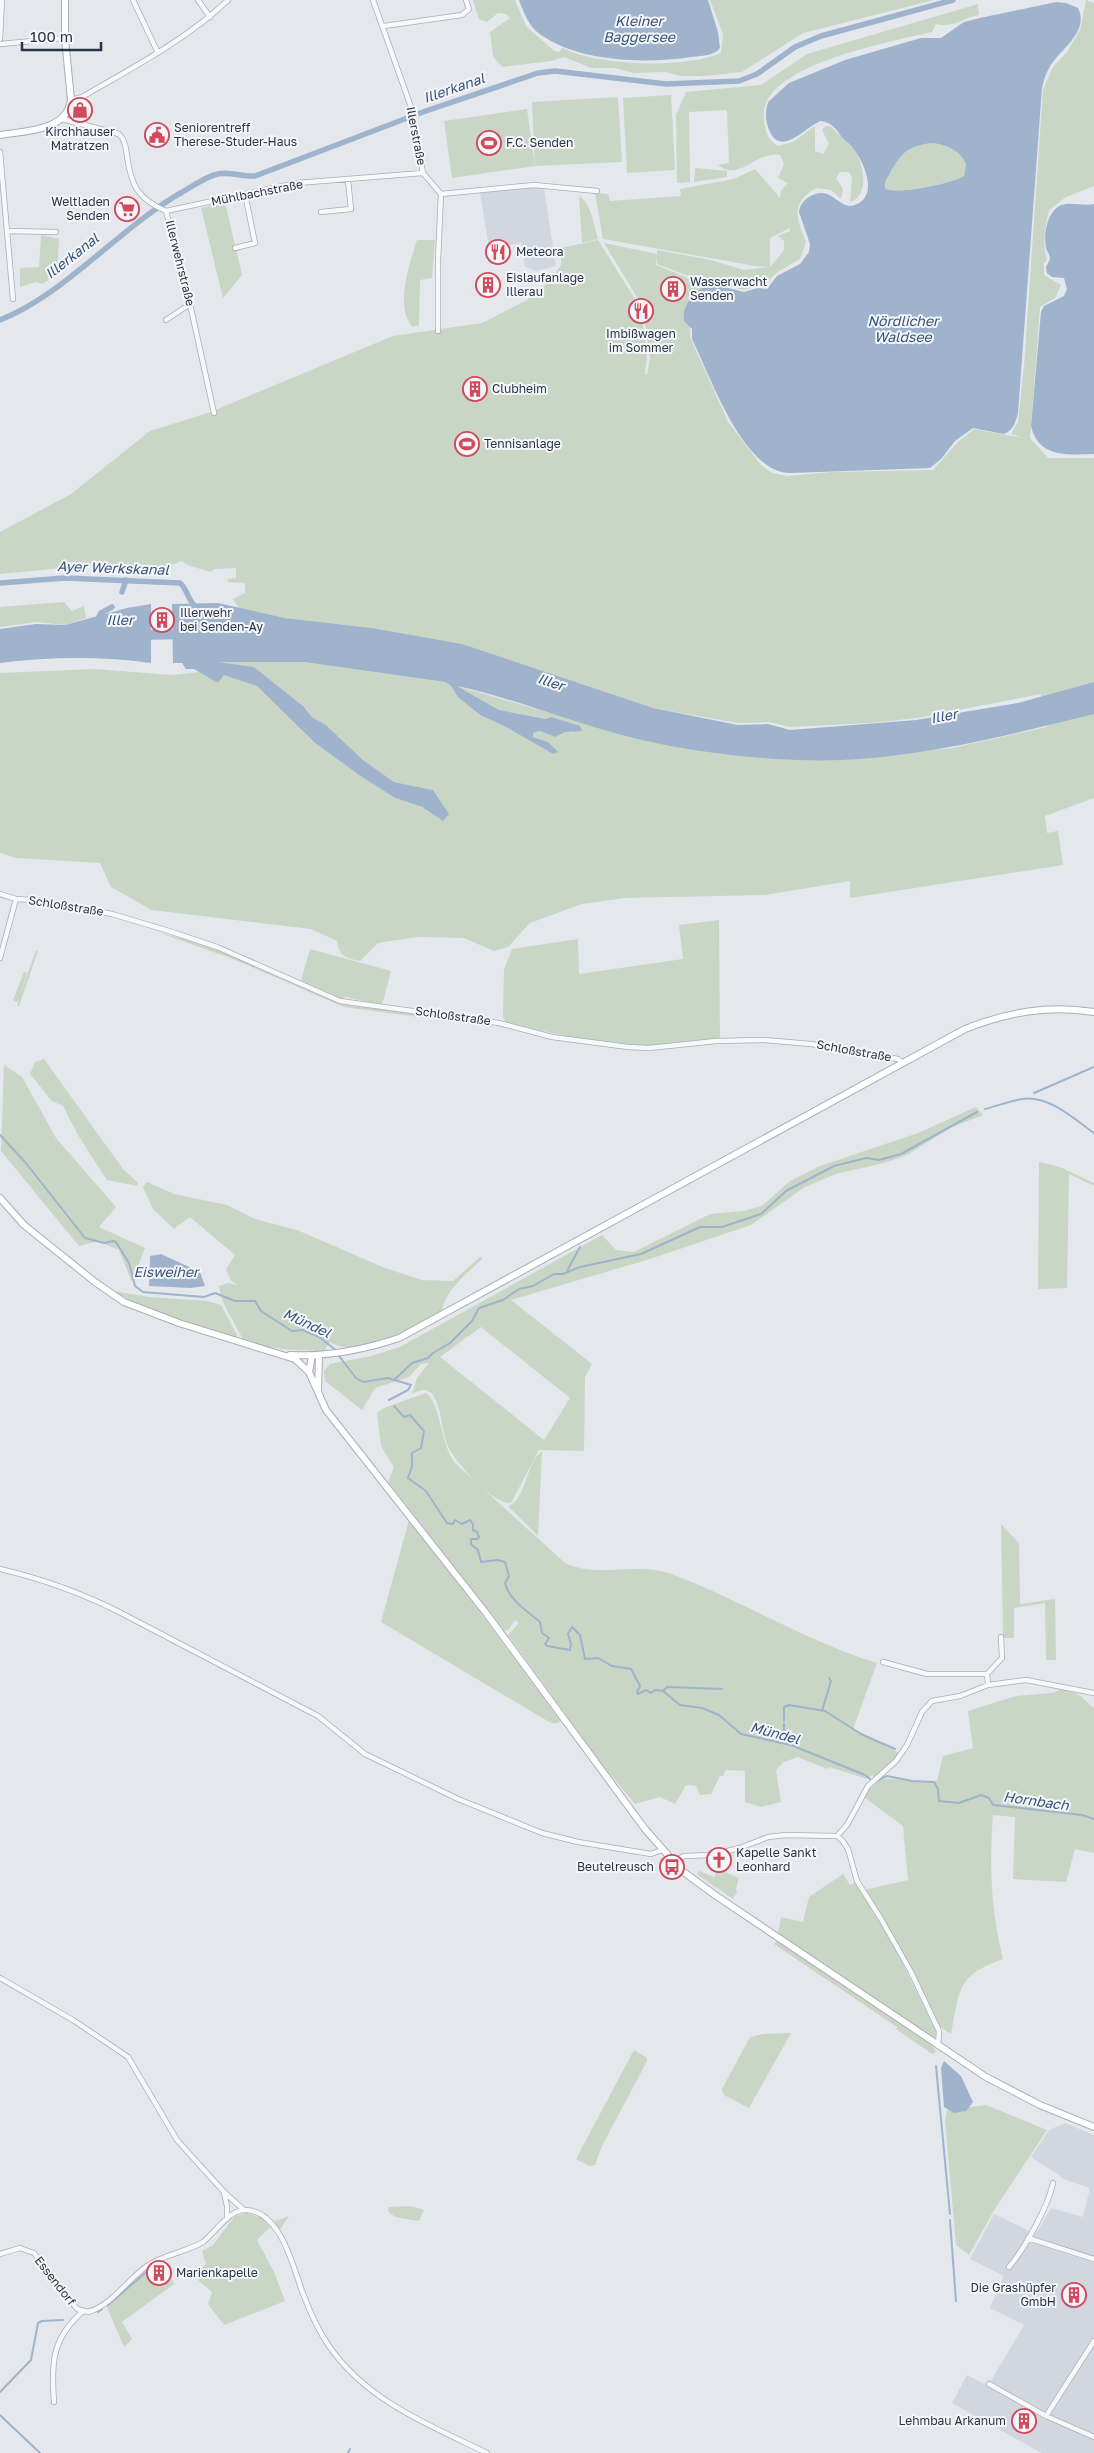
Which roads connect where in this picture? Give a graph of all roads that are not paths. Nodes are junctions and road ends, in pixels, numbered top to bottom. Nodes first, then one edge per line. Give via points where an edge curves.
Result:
1 (2, 0) edge
2 (65, 0) edge
3 (132, 0) edge
4 (198, 0) edge
5 (228, 0) edge
6 (373, 0) edge
7 (466, 0) edge
8 (210, 17) junction
9 (384, 26) junction
10 (65, 38) junction
11 (0, 39) edge
12 (0, 44) edge
13 (158, 53) junction
14 (71, 100) junction
15 (67, 112) junction
16 (62, 119) junction
17 (87, 124) junction
18 (0, 135) edge
19 (0, 152) edge
20 (423, 173) junction
21 (348, 180) junction
22 (597, 191) dead end
23 (245, 194) junction
24 (441, 194) junction
25 (2, 209) edge
26 (165, 210) junction
27 (321, 212) dead end
28 (7, 231) junction
29 (56, 232) dead end
30 (235, 248) dead end
31 (13, 299) dead end
32 (190, 304) junction
33 (166, 320) dead end
34 (438, 331) dead end
35 (214, 413) dead end
36 (0, 894) edge
37 (16, 899) junction
38 (0, 958) edge
39 (1094, 1012) edge
40 (903, 1063) junction
41 (0, 1198) edge
42 (282, 1354) junction
43 (315, 1356) junction
44 (310, 1372) junction
45 (318, 1395) junction
46 (0, 1569) edge
47 (1001, 1637) dead end
48 (883, 1662) dead end
49 (987, 1674) junction
50 (988, 1685) junction
51 (1094, 1693) edge
52 (837, 1836) junction
53 (662, 1850) junction
54 (673, 1862) junction
55 (0, 1978) edge
56 (938, 2046) junction
57 (1094, 2127) edge
58 (1054, 2183) dead end
59 (224, 2192) junction
60 (244, 2210) junction
61 (227, 2219) junction
62 (1028, 2238) junction
63 (0, 2254) edge
64 (1094, 2259) edge
65 (1009, 2267) dead end
66 (82, 2312) junction
67 (1094, 2341) edge
68 (989, 2384) dead end
69 (54, 2402) dead end
70 (1046, 2416) junction
71 (1094, 2437) edge
72 (487, 2453) edge

1 - 11 street
2 - 10 main road
3 - 13 street
4 - 8 street
5 - 8 street
6 - 9 street, Illerstraße
7 - 9 street via 468,11 462,15
8 - 13 street
9 - 20 street, Illerstraße via 411,107
10 - 12 street
10 - 14 main road
13 - 14 street via 82,97
14 - 15 main road
15 - 16 main road
15 - 17 street, Illerwehrstraße
16 - 17 street, Illerwehrstraße
16 - 18 main road via 50,125
17 - 26 street, Illerwehrstraße via 121,136 134,187
19 - 25 street
20 - 21 street, Mühlbachstraße
20 - 24 street, Illerstraße
21 - 23 street, Mühlbachstraße via 296,184
21 - 27 street via 351,210
22 - 24 street via 534,185
23 - 26 street, Mühlbachstraße
23 - 30 street via 255,242
24 - 34 street
25 - 28 street
26 - 32 street, Illerwehrstraße
28 - 29 street
28 - 31 street
32 - 33 street
32 - 35 street, Illerwehrstraße
36 - 37 street, Schloßstraße
37 - 38 street, Schloßstraße
37 - 40 street, Schloßstraße via 112,914 217,947 340,1001 499,1023 552,1037 628,1047 764,1040 811,1044 898,1059
39 - 40 main road via 1059,1008 1016,1012 966,1029
40 - 43 main road via 399,1338 347,1352
41 - 42 main road via 24,1225 124,1302 179,1323
42 - 43 main road
42 - 44 main road via 295,1359
43 - 44 main road
43 - 45 main road
44 - 45 main road
45 - 53 main road via 347,1438 463,1582
46 - 53 street via 95,1600 318,1716 365,1754 503,1819 578,1842 651,1854
47 - 49 street via 1002,1658
48 - 49 street via 928,1674
49 - 50 street
50 - 51 street via 1026,1680
50 - 52 street via 932,1702 922,1712 907,1745 896,1761 868,1786
52 - 54 street via 768,1837 740,1848 710,1855 684,1856
52 - 56 street via 848,1849 857,1881 882,1919 939,2031
53 - 54 main road
54 - 56 main road via 715,1895
55 - 59 street via 73,2020 128,2057 177,2140
56 - 57 main road via 1018,2094
58 - 62 street via 1050,2200
59 - 60 street
59 - 61 street
60 - 61 street
60 - 72 street via 258,2213 276,2229 294,2265 313,2318 329,2346 356,2378 400,2410
61 - 66 street, Essendorf via 200,2244 168,2254 146,2266 94,2310
62 - 64 street
62 - 65 street
63 - 66 street, Essendorf via 20,2248 34,2253
66 - 69 street, Essendorf via 68,2325 54,2358
67 - 70 street
68 - 70 street
70 - 71 street

